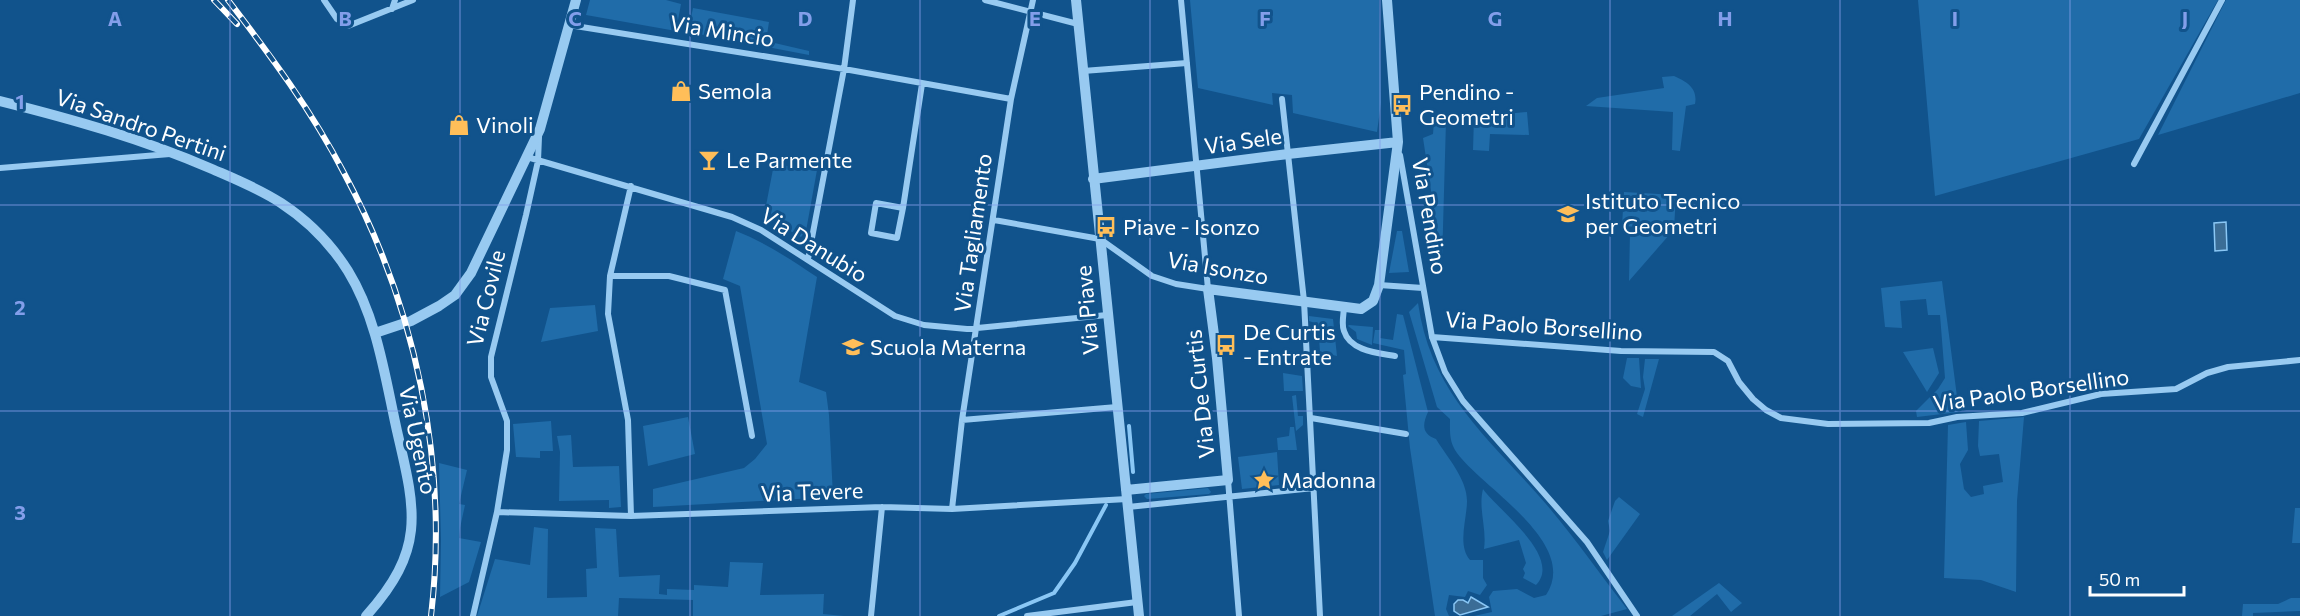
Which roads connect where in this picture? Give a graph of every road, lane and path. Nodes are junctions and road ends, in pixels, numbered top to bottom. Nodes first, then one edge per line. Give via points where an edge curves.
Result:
1 (324, 0) edge
2 (395, 0) edge
3 (413, 0) edge
4 (576, 0) edge
5 (853, 0) edge
6 (984, 0) edge
7 (1033, 0) edge
8 (1076, 0) edge
9 (1181, 0) edge
10 (1387, 0) edge
11 (2222, 0) edge
12 (392, 9) junction
13 (1031, 12) junction
14 (568, 24) junction
15 (1078, 24) junction
16 (1187, 63) junction
17 (844, 69) junction
18 (1083, 71) junction
19 (922, 84) junction
20 (1011, 99) junction
21 (1282, 99) dead end
22 (0, 101) edge
23 (540, 129) junction
24 (1398, 142) junction
25 (176, 153) junction
26 (1288, 154) junction
27 (527, 157) junction
28 (538, 161) junction
29 (2134, 164) dead end
30 (1197, 167) junction
31 (0, 168) edge
32 (1093, 179) junction
33 (631, 186) junction
34 (903, 208) junction
35 (994, 220) junction
36 (1100, 239) junction
37 (808, 259) junction
38 (610, 276) junction
39 (1379, 285) junction
40 (1423, 288) junction
41 (1208, 289) junction
42 (1304, 301) junction
43 (1373, 301) joint
44 (1344, 306) junction
45 (1107, 315) junction
46 (978, 327) junction
47 (375, 333) junction
48 (1432, 337) junction
49 (1395, 356) dead end
50 (2300, 360) edge
51 (1117, 407) junction
52 (1311, 418) junction
53 (962, 420) junction
54 (1406, 434) dead end
55 (752, 436) dead end
56 (1228, 480) junction
57 (1314, 488) junction
58 (1229, 496) junction
59 (1127, 499) junction
60 (882, 507) junction
61 (952, 509) junction
62 (497, 512) junction
63 (631, 516) junction
64 (1137, 602) junction
65 (1320, 614) edge
66 (366, 616) edge
67 (473, 616) edge
68 (871, 616) edge
69 (1027, 616) edge
70 (1139, 616) edge
71 (1239, 616) edge
72 (1637, 616) edge

1 - 12 street via 337,19 348,26
2 - 12 street
3 - 12 street
4 - 14 street, Via Covile
5 - 17 street
6 - 13 street
7 - 13 street, Via Tagliamento
8 - 15 street, Via Piave
9 - 16 street
10 - 24 street, Via Pendino
11 - 29 street
13 - 15 street
13 - 20 street, Via Tagliamento
14 - 17 street, Via Mincio
14 - 23 street, Via Covile
15 - 18 street, Via Piave
16 - 18 street
16 - 30 street
17 - 19 street, Via Mincio
17 - 37 street
18 - 32 street, Via Piave
19 - 20 street, Via Mincio
19 - 34 street
20 - 35 street, Via Tagliamento
21 - 26 street
22 - 25 street, Via Sandro Pertini via 73,119
23 - 27 street, Via Covile
23 - 28 street, Via Covile
24 - 26 street, Via Sele
24 - 39 street, Via Pendino
24 - 40 street, Via Pendino
25 - 31 street
25 - 47 street, Via Sandro Pertini via 282,203 312,228 349,273
26 - 30 street, Via Sele
26 - 42 street
27 - 28 street, Via Danubio
27 - 47 street, Via Covile via 463,286 426,314
28 - 33 street, Via Danubio
28 - 62 street, Via Covile via 491,357 491,377 507,421 507,450
30 - 32 street, Via Sele
30 - 41 street
32 - 36 street, Via Piave
33 - 37 street, Via Danubio via 732,217
33 - 38 street
34 - 34 street via 876,203 871,232 897,238
35 - 36 street, Via Isonzo
35 - 46 street, Via Tagliamento
36 - 41 street, Via Isonzo via 1152,276
36 - 45 street, Via Piave
37 - 46 street, Via Danubio via 895,316 924,325
38 - 55 street via 669,276 725,290
38 - 63 street via 608,314 628,420
39 - 40 street, Via Pendino
39 - 43 street, Via Pendino
40 - 48 street
41 - 42 street, Via Isonzo
41 - 56 street, Via De Curtis
42 - 44 street, Via Isonzo
42 - 52 street
43 - 44 street, Via Isonzo via 1361,309
44 - 49 street via 1344,333 1349,340
45 - 46 street, Via Danubio
45 - 51 street, Via Piave
46 - 53 street, Via Tagliamento
47 - 66 street, Via Ugento via 413,511 409,542 397,574
48 - 50 street, Via Paolo Borsellino via 1622,351 1714,352 1728,361 1746,390 1766,410 1781,418 1828,424 1929,423 2022,413 2101,394 2176,389 2228,367
48 - 72 street via 1445,372 1463,401 1587,542
51 - 53 street
51 - 59 street, Via Piave
52 - 54 street
52 - 57 street
53 - 61 street, Via Tagliamento
56 - 58 street, Via De Curtis
56 - 59 street
57 - 58 street, Via Tevere
57 - 65 street
58 - 59 street, Via Tevere
58 - 71 street, Via De Curtis
59 - 61 street, Via Tevere
59 - 64 street, Via Piave
60 - 61 street, Via Tevere
60 - 63 street, Via Tevere
60 - 68 street
62 - 63 street, Via Tevere
62 - 67 street, Via Covile
64 - 69 street
64 - 70 street, Via Piave

